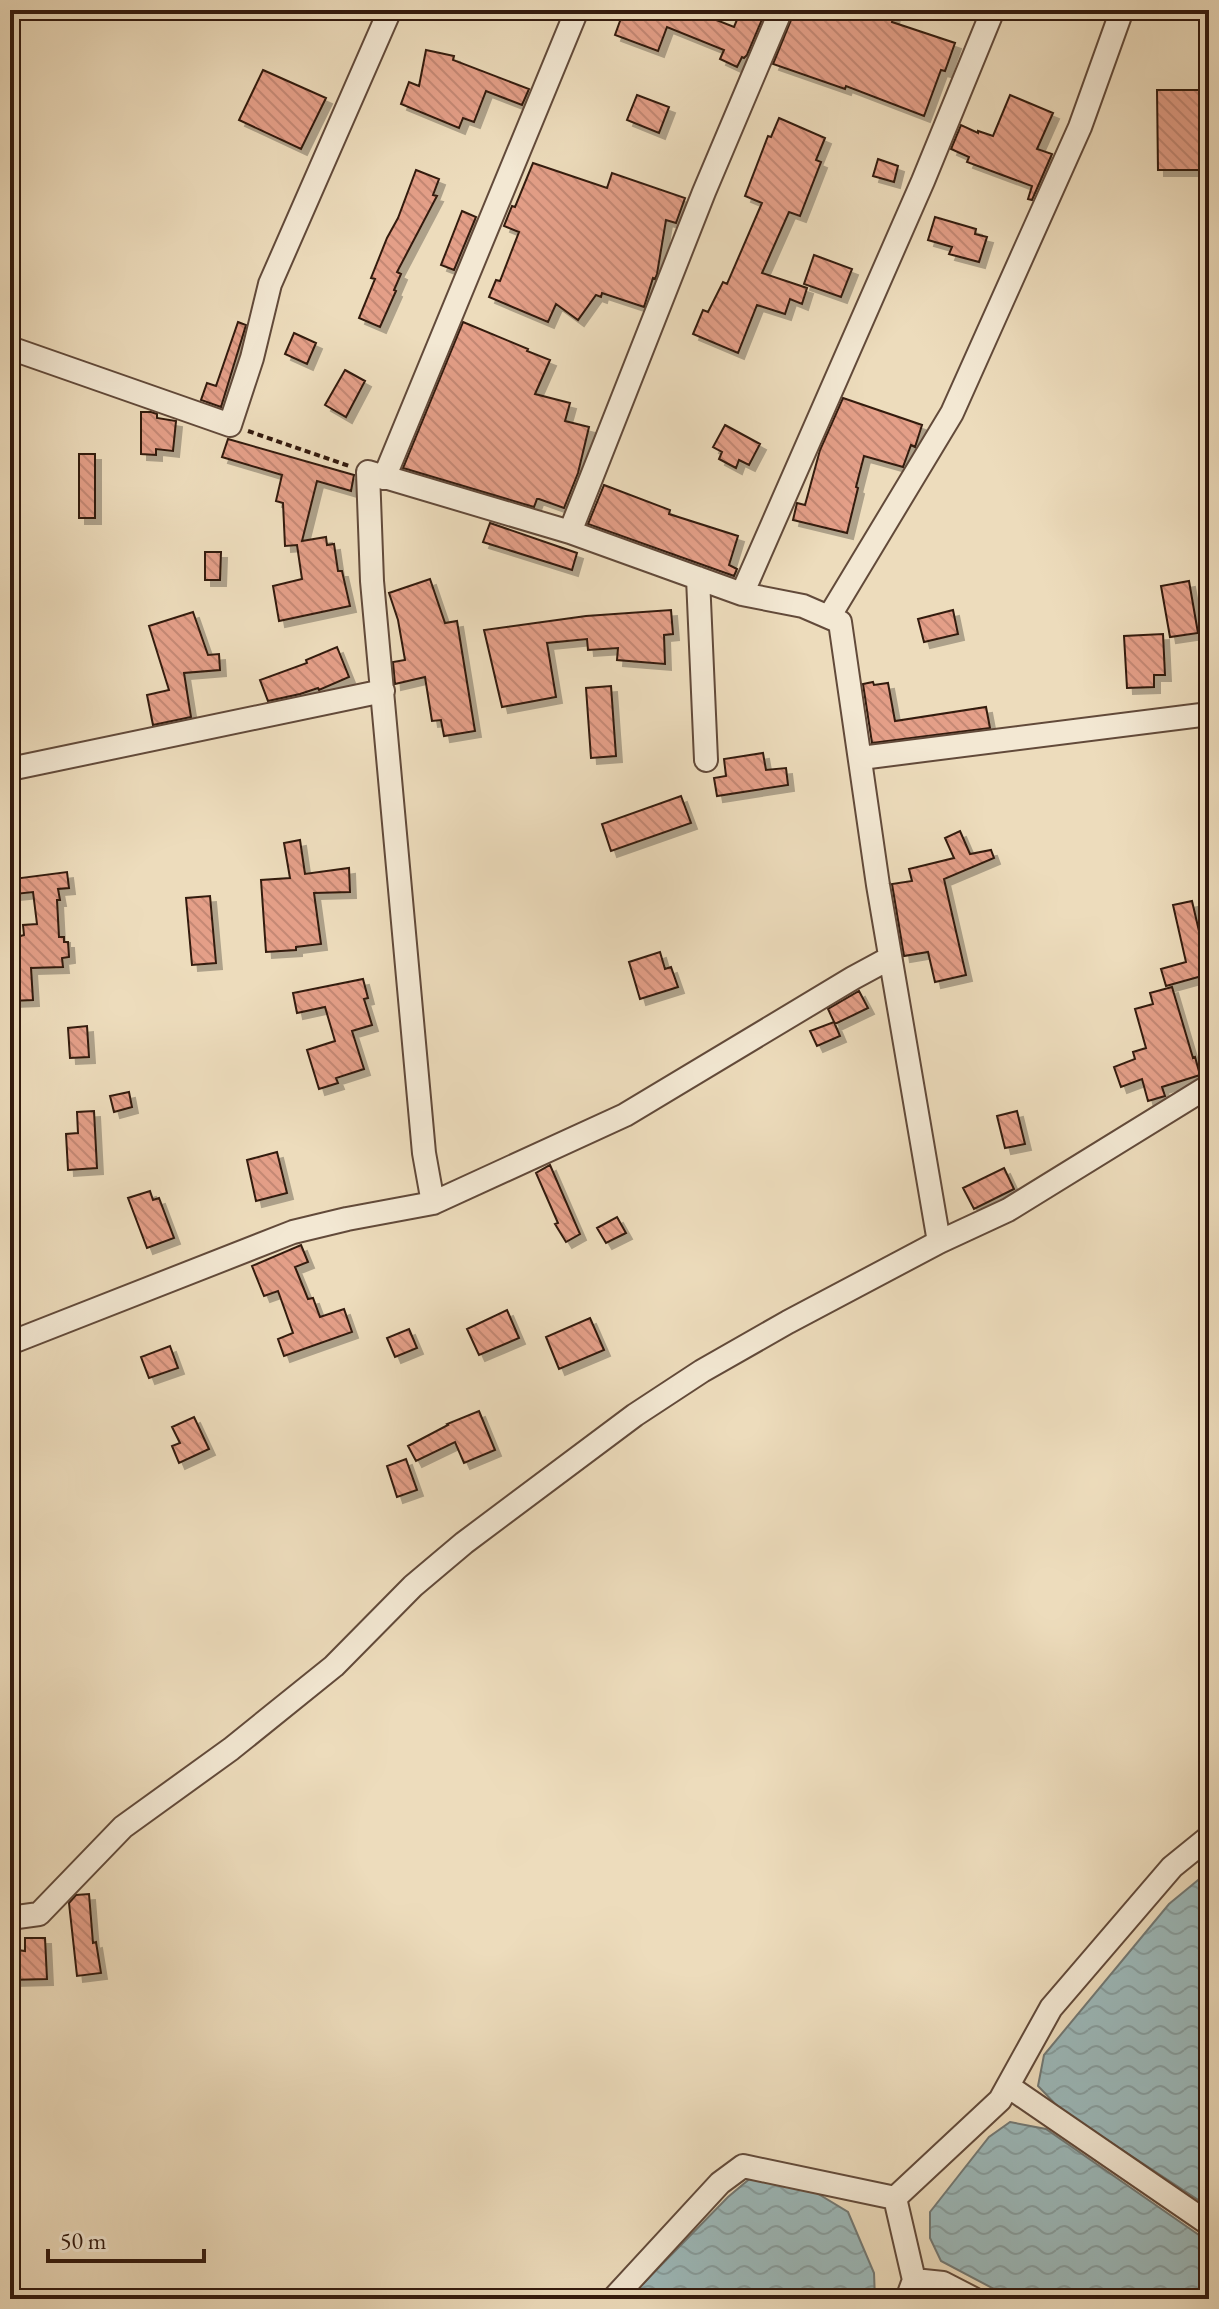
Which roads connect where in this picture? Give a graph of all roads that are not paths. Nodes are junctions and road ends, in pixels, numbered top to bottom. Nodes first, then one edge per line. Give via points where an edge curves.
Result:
1 (390, 10) edge
2 (577, 10) edge
3 (781, 10) edge
4 (993, 10) edge
5 (1122, 10) edge
6 (10, 348) edge
7 (376, 475) junction
8 (570, 532) junction
9 (698, 578) junction
10 (742, 594) junction
11 (829, 617) junction
12 (383, 691) junction
13 (1209, 714) edge
14 (861, 758) junction
15 (706, 760) dead end
16 (10, 769) edge
17 (890, 958) junction
18 (1209, 1086) edge
19 (433, 1203) junction
20 (939, 1242) junction
21 (10, 1343) edge
22 (1209, 1837) edge
23 (10, 1918) edge
24 (1008, 2086) junction
25 (895, 2198) junction
26 (1209, 2224) edge
27 (911, 2289) edge
28 (613, 2299) edge
29 (974, 2299) edge

1 - 6 street via 270,284 230,425
2 - 7 street
3 - 8 street
4 - 10 street
5 - 11 street via 1080,127 952,413
7 - 8 street
7 - 12 street via 372,581
8 - 9 street
9 - 10 street
9 - 15 street
10 - 11 street
11 - 14 street via 840,622
12 - 16 street
12 - 19 street via 424,1153
13 - 14 street
14 - 17 street
17 - 19 street via 625,1115
17 - 20 street
18 - 20 street via 1008,1210
19 - 21 street via 293,1232
20 - 23 street via 702,1371 635,1415 464,1543 334,1666 123,1827 39,1914
22 - 24 street via 1172,1867 1051,2008
24 - 25 street via 1000,2100
24 - 26 street
25 - 27 street
25 - 28 street via 743,2166 720,2183
27 - 29 street via 943,2283

